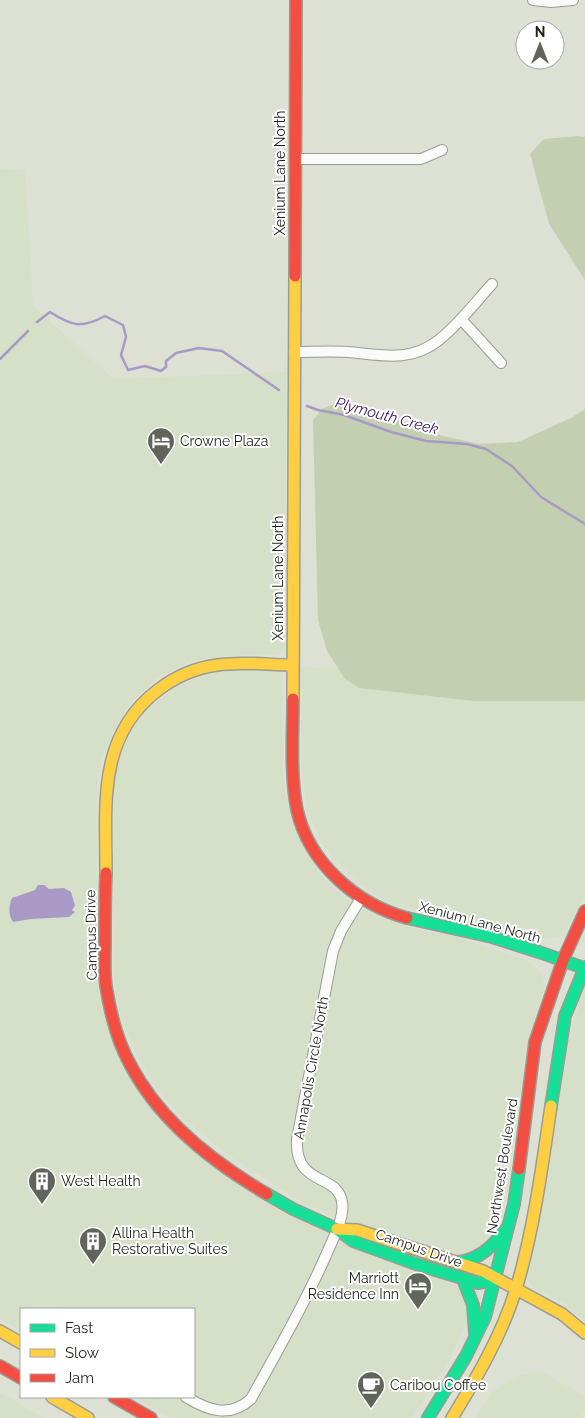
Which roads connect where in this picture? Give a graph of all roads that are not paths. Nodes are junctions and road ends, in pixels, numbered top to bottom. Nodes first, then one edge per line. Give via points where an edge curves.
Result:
1 (296, 0) edge
2 (533, 0) edge
3 (573, 0) edge
4 (442, 150) dead end
5 (295, 159) junction
6 (492, 284) dead end
7 (461, 319) junction
8 (294, 352) junction
9 (501, 363) dead end
10 (293, 665) junction
11 (361, 898) junction
12 (585, 911) edge
13 (563, 960) junction
14 (585, 968) edge
15 (509, 1226) junction
16 (337, 1229) junction
17 (455, 1262) junction
18 (463, 1279) junction
19 (496, 1280) junction
20 (516, 1289) junction
21 (0, 1331) edge
22 (585, 1333) edge
23 (475, 1338) junction
24 (20, 1342) edge
25 (0, 1366) edge
26 (20, 1377) edge
27 (54, 1398) edge
28 (116, 1398) edge
29 (188, 1398) edge
30 (88, 1418) edge
31 (151, 1418) edge
32 (428, 1418) edge
33 (452, 1418) edge

1 - 5 main road, Xenium Lane North
2 - 3 street
4 - 5 street via 421,159
5 - 8 main road, Xenium Lane North
6 - 7 street
7 - 8 street via 438,340 406,355
7 - 9 street
8 - 10 main road, Xenium Lane North
10 - 11 main road, Xenium Lane North via 293,772 299,817 320,858
10 - 16 main road, Campus Drive via 216,665 196,670 177,678 143,702 119,736 110,763 106,797 106,985 130,1065 162,1111 216,1160 254,1186
11 - 13 main road, Xenium Lane North via 394,914 493,938
11 - 16 street, Annapolis Circle North via 333,950 297,1139 298,1155 305,1170 340,1194 343,1203
12 - 13 main road, Northwest Boulevard
13 - 14 main road, Xenium Lane North
13 - 15 main road, Northwest Boulevard via 535,1042
14 - 20 main road via 566,1016 535,1211
15 - 17 main road via 478,1257
15 - 19 main road, Northwest Boulevard
16 - 17 main road, Campus Drive via 357,1230
16 - 18 main road, Campus Drive via 353,1241
16 - 29 street, Annapolis Circle North via 314,1283 245,1406 236,1412 216,1414
17 - 19 main road, Campus Drive via 482,1271
18 - 19 main road, Campus Drive via 478,1283
18 - 23 main road via 474,1307
19 - 20 main road, Campus Drive
19 - 23 main road, Northwest Boulevard
20 - 22 main road, Campus Drive via 562,1314
20 - 33 main road via 483,1367
21 - 24 main road
23 - 32 main road, Northwest Boulevard
25 - 26 main road
27 - 30 main road
28 - 31 main road

